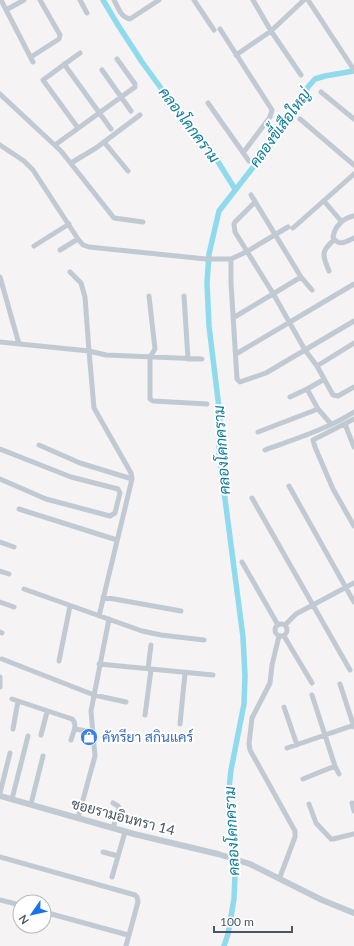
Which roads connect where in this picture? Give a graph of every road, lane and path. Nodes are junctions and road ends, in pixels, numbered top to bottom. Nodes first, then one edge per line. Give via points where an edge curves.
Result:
1 (1, 0) edge
2 (24, 0) edge
3 (40, 0) edge
4 (80, 0) edge
5 (114, 0) edge
6 (159, 0) edge
7 (194, 0) edge
8 (253, 0) edge
9 (304, 0) edge
10 (308, 0) edge
11 (6, 10) junction
12 (87, 13) dead end
13 (220, 29) dead end
14 (214, 30) dead end
15 (271, 31) junction
16 (80, 53) dead end
17 (236, 55) junction
18 (117, 59) dead end
19 (64, 64) junction
20 (354, 69) edge
21 (102, 70) dead end
22 (301, 75) dead end
23 (321, 92) dead end
24 (0, 94) edge
25 (122, 97) junction
26 (208, 103) dead end
27 (131, 110) dead end
28 (99, 112) junction
29 (140, 115) dead end
30 (300, 119) dead end
31 (354, 119) edge
32 (78, 128) junction
33 (111, 129) dead end
34 (104, 142) junction
35 (0, 145) edge
36 (56, 146) junction
37 (243, 153) junction
38 (248, 161) dead end
39 (71, 163) junction
40 (354, 165) edge
41 (128, 171) dead end
42 (354, 174) edge
43 (251, 195) dead end
44 (324, 201) junction
45 (255, 202) junction
46 (354, 216) edge
47 (341, 221) junction
48 (143, 222) dead end
49 (69, 224) junction
50 (275, 234) junction
51 (354, 238) edge
52 (78, 239) junction
53 (334, 240) junction
54 (34, 246) dead end
55 (60, 250) dead end
56 (246, 252) junction
57 (231, 259) junction
58 (329, 271) dead end
59 (70, 272) dead end
60 (0, 277) edge
61 (301, 277) junction
62 (1, 284) edge
63 (354, 284) edge
64 (312, 290) dead end
65 (274, 295) junction
66 (149, 296) dead end
67 (184, 296) dead end
68 (233, 318) junction
69 (354, 321) edge
70 (289, 323) junction
71 (0, 342) edge
72 (354, 343) edge
73 (19, 344) junction
74 (305, 350) junction
75 (89, 351) junction
76 (236, 354) junction
77 (150, 357) junction
78 (188, 358) junction
79 (202, 359) dead end
80 (317, 366) junction
81 (323, 380) junction
82 (354, 387) edge
83 (307, 389) junction
84 (290, 397) dead end
85 (207, 404) dead end
86 (318, 409) junction
87 (354, 412) edge
88 (354, 419) edge
89 (331, 424) junction
90 (345, 424) junction
91 (258, 432) dead end
92 (39, 445) dead end
93 (354, 447) edge
94 (0, 449) edge
95 (266, 450) dead end
96 (0, 479) edge
97 (132, 479) junction
98 (289, 486) dead end
99 (252, 498) dead end
100 (19, 509) dead end
101 (354, 526) edge
102 (117, 540) junction
103 (0, 542) edge
104 (14, 547) dead end
105 (242, 562) dead end
106 (0, 571) edge
107 (9, 574) dead end
108 (354, 583) edge
109 (346, 587) junction
110 (24, 589) dead end
111 (103, 597) junction
112 (0, 602) edge
113 (354, 602) edge
114 (313, 605) junction
115 (70, 606) junction
116 (14, 607) dead end
117 (181, 611) dead end
118 (99, 616) junction
119 (109, 619) junction
120 (278, 624) junction
121 (285, 625) junction
122 (281, 636) junction
123 (204, 640) dead end
124 (151, 646) dead end
125 (2, 659) dead end
126 (58, 661) dead end
127 (99, 664) junction
128 (150, 670) junction
129 (350, 670) dead end
130 (185, 673) junction
131 (213, 675) dead end
132 (0, 677) edge
133 (312, 683) dead end
134 (340, 684) dead end
135 (0, 687) edge
136 (94, 695) junction
137 (312, 695) dead end
138 (12, 699) dead end
139 (18, 701) junction
140 (126, 702) dead end
141 (284, 708) dead end
142 (47, 712) junction
143 (145, 714) dead end
144 (180, 724) dead end
145 (354, 726) edge
146 (13, 729) dead end
147 (75, 729) junction
148 (92, 732) junction
149 (325, 734) junction
150 (41, 735) dead end
151 (28, 736) dead end
152 (72, 740) dead end
153 (297, 745) junction
154 (287, 748) dead end
155 (10, 752) dead end
156 (43, 756) dead end
157 (335, 766) junction
158 (339, 774) dead end
159 (303, 779) dead end
160 (0, 794) edge
161 (12, 799) junction
162 (113, 803) dead end
163 (352, 803) dead end
164 (31, 804) junction
165 (309, 804) dead end
166 (354, 811) edge
167 (78, 818) junction
168 (113, 828) junction
169 (125, 832) junction
170 (354, 834) edge
171 (103, 852) dead end
172 (118, 856) junction
173 (0, 857) edge
174 (112, 877) dead end
175 (280, 877) junction
176 (0, 900) edge
177 (12, 903) edge
178 (354, 913) edge
179 (52, 914) edge
180 (128, 935) junction
181 (126, 946) edge

1 - 11 street
2 - 11 street
3 - 11 street via 60,35 59,39 32,59
4 - 12 street
5 - 6 street via 123,16 130,19
7 - 14 street
8 - 15 street
9 - 15 street
10 - 20 street
13 - 17 street
15 - 17 street
15 - 22 street
16 - 19 street
17 - 37 street via 272,110 270,117
18 - 25 street via 136,85
19 - 28 street
19 - 32 street via 43,80
21 - 25 street
23 - 31 street
24 - 36 street
25 - 27 street
25 - 28 street
26 - 37 street
28 - 32 street
28 - 33 street
29 - 34 street
30 - 40 street
32 - 36 street
34 - 39 street
34 - 41 street
35 - 49 street via 29,165
36 - 39 street
37 - 38 street
39 - 48 street via 114,218
42 - 44 street
43 - 45 street
44 - 47 street
44 - 50 street via 290,228
45 - 50 street
45 - 56 street via 234,224 235,232
46 - 47 street
47 - 53 street via 334,232
49 - 52 street
49 - 54 street
50 - 56 street
50 - 61 street
51 - 53 street via 342,243
52 - 55 street
52 - 57 street via 89,247
53 - 58 street via 324,249 324,260
56 - 57 street
56 - 65 street
57 - 68 street
59 - 75 street via 84,289
60 - 62 street
61 - 64 street
61 - 65 street
62 - 73 street
63 - 70 street
65 - 68 street
65 - 70 street
66 - 77 street via 155,349
67 - 78 street
68 - 76 street
69 - 74 street
70 - 74 street
70 - 76 street
71 - 73 street
72 - 80 street
73 - 75 street
74 - 76 street via 266,373 242,382 237,379
74 - 80 street
75 - 77 street via 106,355
75 - 97 street via 94,408
77 - 78 street
77 - 85 street via 151,400
78 - 79 street
80 - 81 street
81 - 82 street via 336,397
81 - 83 street
83 - 84 street
83 - 86 street
86 - 89 street
86 - 91 street
87 - 89 street
88 - 90 street
89 - 95 street
90 - 93 street
90 - 101 street via 313,440 333,489
92 - 97 street via 80,463
94 - 96 street via 71,477 118,489 120,494 110,516 46,499
97 - 102 street
98 - 109 street
99 - 114 street
100 - 102 street
102 - 111 street
103 - 104 street
105 - 120 street
106 - 107 street
108 - 109 street
109 - 113 street
109 - 114 street
110 - 115 street
111 - 117 street
111 - 118 street
112 - 116 street
114 - 121 street via 296,614
114 - 129 street
115 - 118 street
115 - 126 street
118 - 119 street
119 - 123 street via 142,631
119 - 127 street
120 - 121 street
120 - 122 street via 276,634
121 - 122 street via 287,634
122 - 133 street
122 - 175 street via 272,665 270,683 252,718 249,744 295,831
124 - 128 street
125 - 136 street
127 - 128 street
127 - 136 street
128 - 130 street
128 - 143 street
130 - 131 street
130 - 144 street
132 - 135 street
134 - 145 street
136 - 140 street
136 - 148 street via 91,711
137 - 149 street
138 - 139 street
139 - 142 street
139 - 146 street
141 - 153 street
142 - 147 street via 72,719
142 - 150 street
145 - 149 street
147 - 148 street
147 - 152 street
148 - 167 street via 95,756
149 - 153 street
149 - 157 street
151 - 161 street
153 - 154 street
155 - 160 street
156 - 164 street
157 - 158 street
157 - 159 street
160 - 161 street, ซอยรามอินทรา 14
161 - 164 street, ซอยรามอินทรา 14
162 - 168 street via 119,808
163 - 166 street
164 - 167 street, ซอยรามอินทรา 14
165 - 170 street via 317,824 331,839
167 - 168 street, ซอยรามอินทรา 14
168 - 169 street, ซอยรามอินทรา 14
169 - 172 street
169 - 175 street, ซอยรามอินทรา 14 via 218,854
171 - 172 street
172 - 174 street
173 - 180 street via 135,895 138,902
175 - 178 street, ซอยรามอินทรา 14 via 322,900
176 - 177 street
179 - 180 street
180 - 181 street

